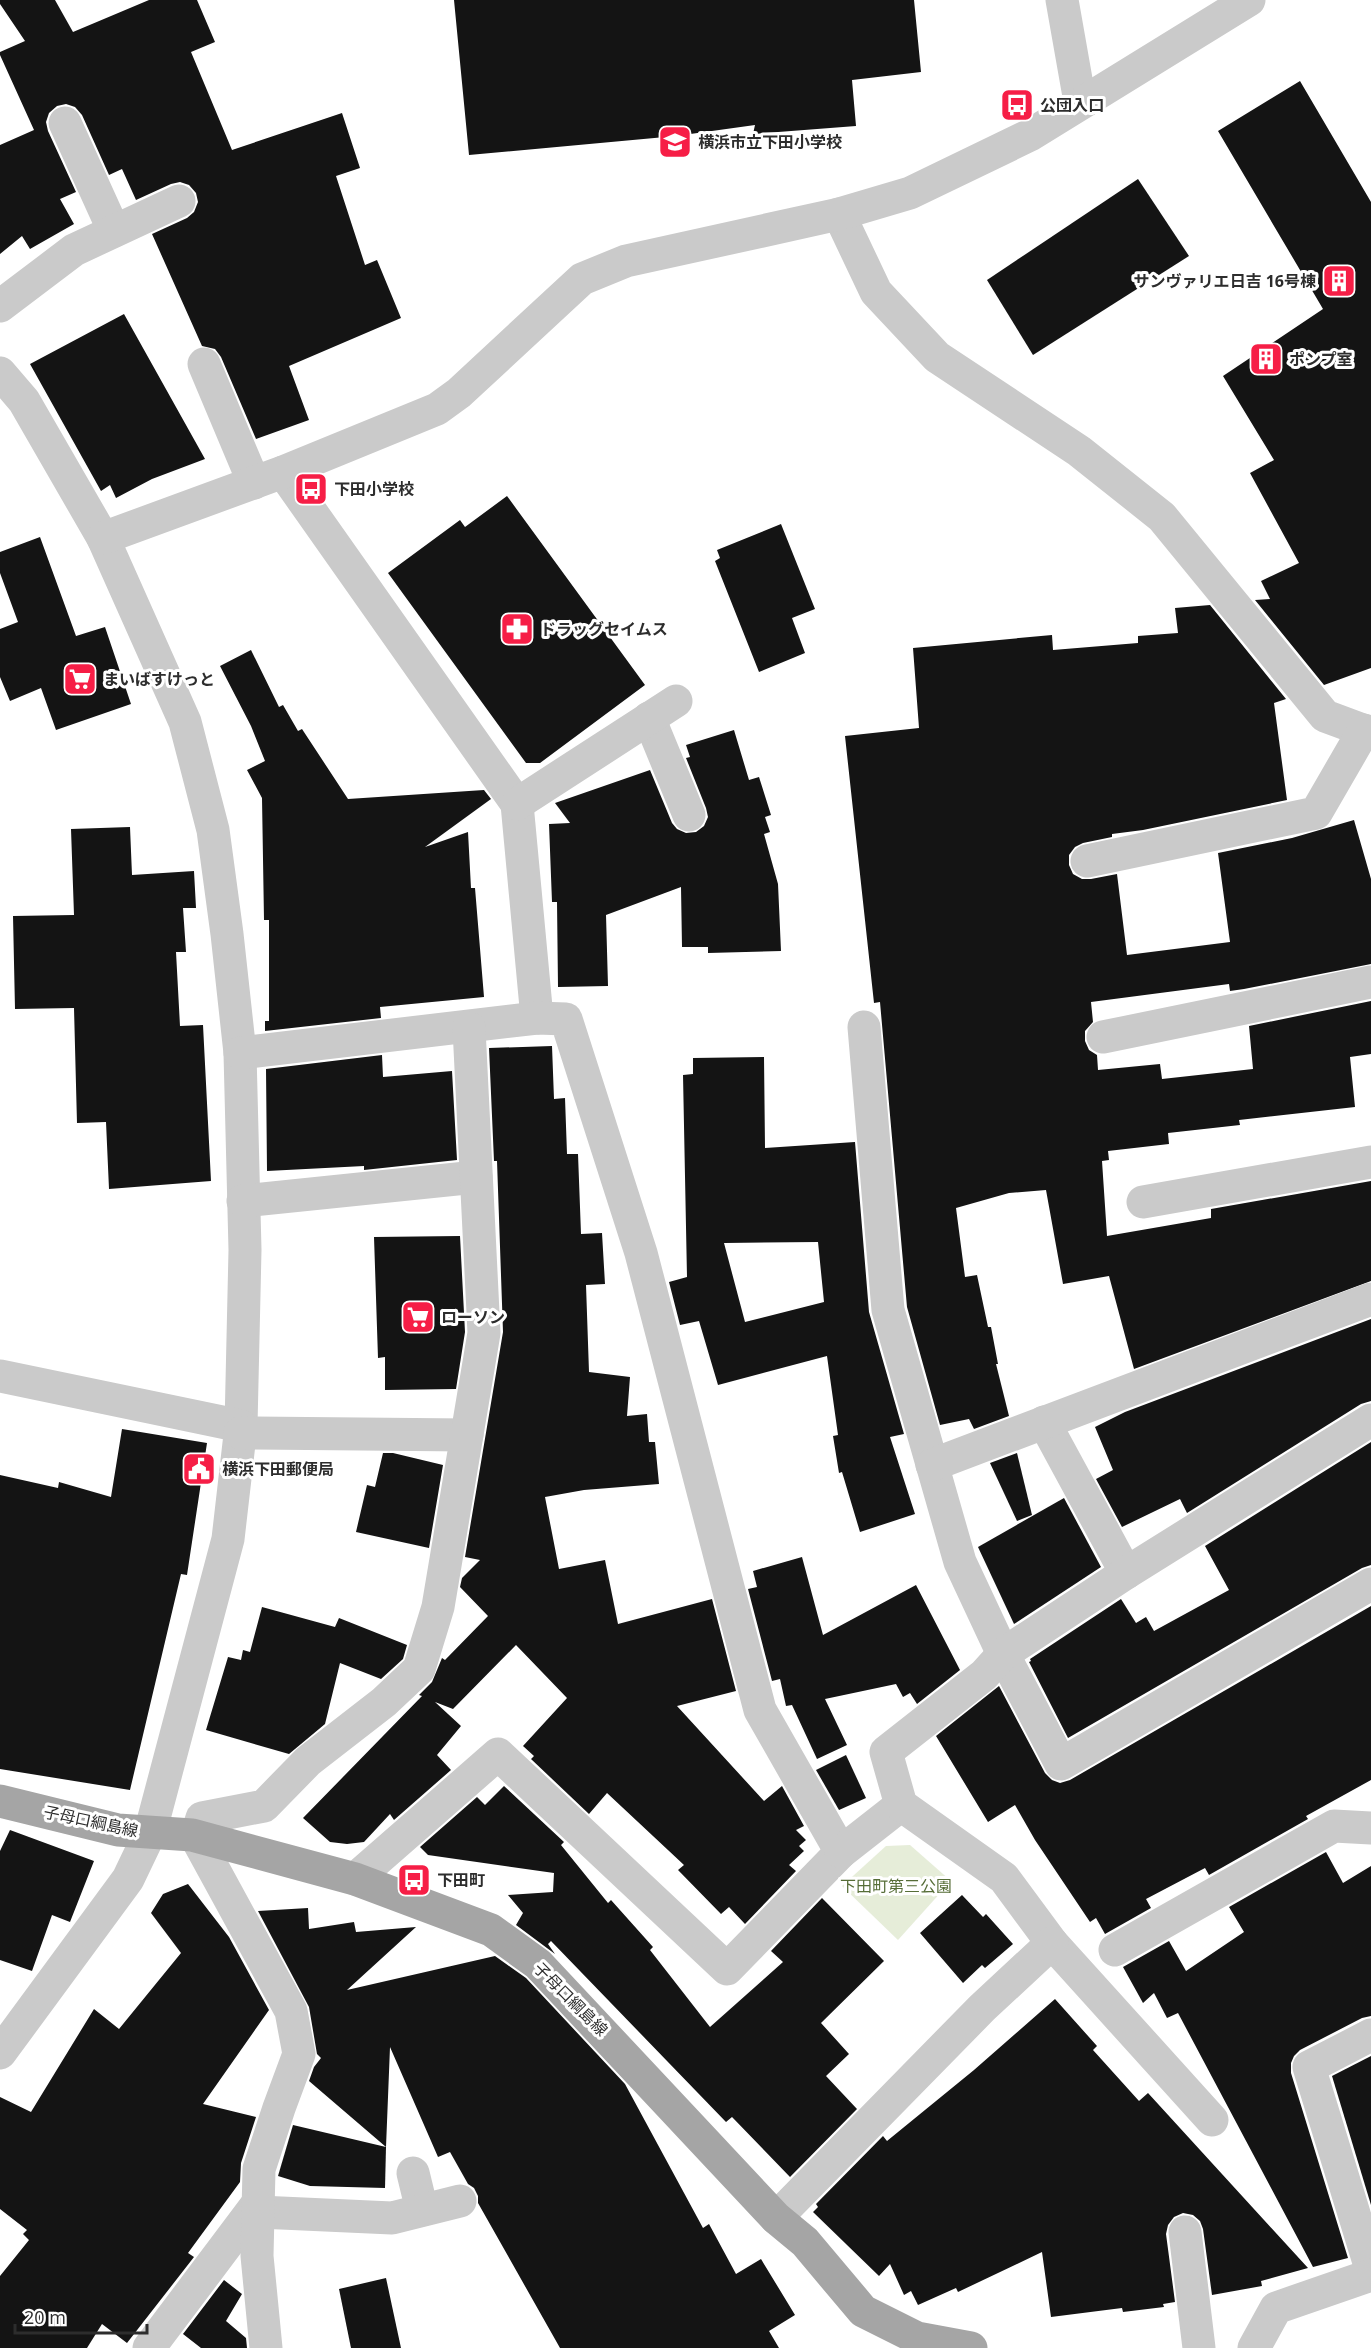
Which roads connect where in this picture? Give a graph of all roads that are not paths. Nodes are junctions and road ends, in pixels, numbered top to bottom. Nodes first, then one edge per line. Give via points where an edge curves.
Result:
1 (1062, 0) edge
2 (1249, 0) edge
3 (1080, 102) junction
4 (65, 123) dead end
5 (179, 201) dead end
6 (840, 214) junction
7 (114, 231) junction
8 (0, 306) edge
9 (204, 364) dead end
10 (0, 373) edge
11 (268, 478) junction
12 (103, 538) junction
13 (676, 700) dead end
14 (649, 718) junction
15 (1367, 731) edge
16 (517, 804) junction
17 (689, 815) dead end
18 (1087, 861) dead end
19 (1371, 982) edge
20 (537, 1018) junction
21 (469, 1028) junction
22 (864, 1028) dead end
23 (1103, 1037) dead end
24 (240, 1053) junction
25 (1371, 1162) edge
26 (476, 1176) junction
27 (243, 1201) junction
28 (1143, 1202) dead end
29 (1371, 1299) edge
30 (0, 1376) edge
31 (1371, 1420) edge
32 (1044, 1422) junction
33 (240, 1430) junction
34 (467, 1434) junction
35 (932, 1465) junction
36 (1126, 1573) junction
37 (1371, 1584) edge
38 (1003, 1654) junction
39 (0, 1801) edge
40 (901, 1805) junction
41 (1371, 1828) edge
42 (150, 1833) junction
43 (196, 1837) junction
44 (841, 1852) junction
45 (355, 1879) junction
46 (1052, 1943) junction
47 (1115, 1950) dead end
48 (1371, 2035) edge
49 (0, 2053) edge
50 (1212, 2120) dead end
51 (414, 2173) dead end
52 (460, 2201) dead end
53 (258, 2208) junction
54 (422, 2210) junction
55 (776, 2218) junction
56 (1185, 2232) dead end
57 (1371, 2269) edge
58 (1371, 2275) edge
59 (914, 2343) edge
60 (149, 2348) edge
61 (266, 2348) edge
62 (972, 2348) edge
63 (1199, 2348) edge
64 (1254, 2348) edge

1 - 3 street
2 - 3 street
3 - 6 street via 1030,135 957,172 910,193
4 - 7 street
5 - 7 street
6 - 11 street via 626,261 582,279 437,409
6 - 15 street via 876,292 937,357 1079,451 1162,517 1325,716
7 - 8 street via 75,250
9 - 11 street
10 - 12 street via 24,401
11 - 12 street
11 - 16 street
12 - 24 street via 184,723 202,787 213,830
13 - 14 street
14 - 16 street
14 - 17 street
15 - 18 street via 1317,813
16 - 20 street
19 - 23 street
20 - 21 street
20 - 44 street via 566,1019 570,1030 641,1253 760,1710
21 - 24 street
21 - 26 street
22 - 35 street via 888,1310
24 - 27 street
25 - 28 street
26 - 27 street
26 - 34 street via 484,1333
27 - 33 street
29 - 32 street
30 - 33 street
31 - 36 street
32 - 35 street
32 - 36 street
33 - 34 street
33 - 42 street via 228,1539
34 - 43 street via 438,1607 419,1669 309,1761 264,1806 202,1818
35 - 38 street via 960,1562
36 - 38 street
37 - 38 street via 1061,1764
38 - 40 street via 984,1675 886,1752
39 - 42 main road, 子母口綱島線 via 118,1830
40 - 44 street
40 - 46 street via 1004,1878
41 - 47 street via 1334,1826
42 - 43 main road, 子母口綱島線
42 - 49 street via 128,1879
43 - 45 main road, 子母口綱島線
43 - 53 street via 291,2011 299,2054 259,2169
44 - 45 street via 727,1969 498,1754
45 - 55 main road, 子母口綱島線 via 490,1930 538,1964
46 - 50 street
46 - 55 street via 982,2008
48 - 57 street via 1309,2067
51 - 54 street
52 - 54 street
53 - 54 street via 392,2218
53 - 60 street
53 - 61 street via 257,2256
55 - 59 main road, 子母口綱島線 via 805,2242 863,2311
56 - 63 street
58 - 64 street via 1276,2308
59 - 62 main road, 子母口綱島線

